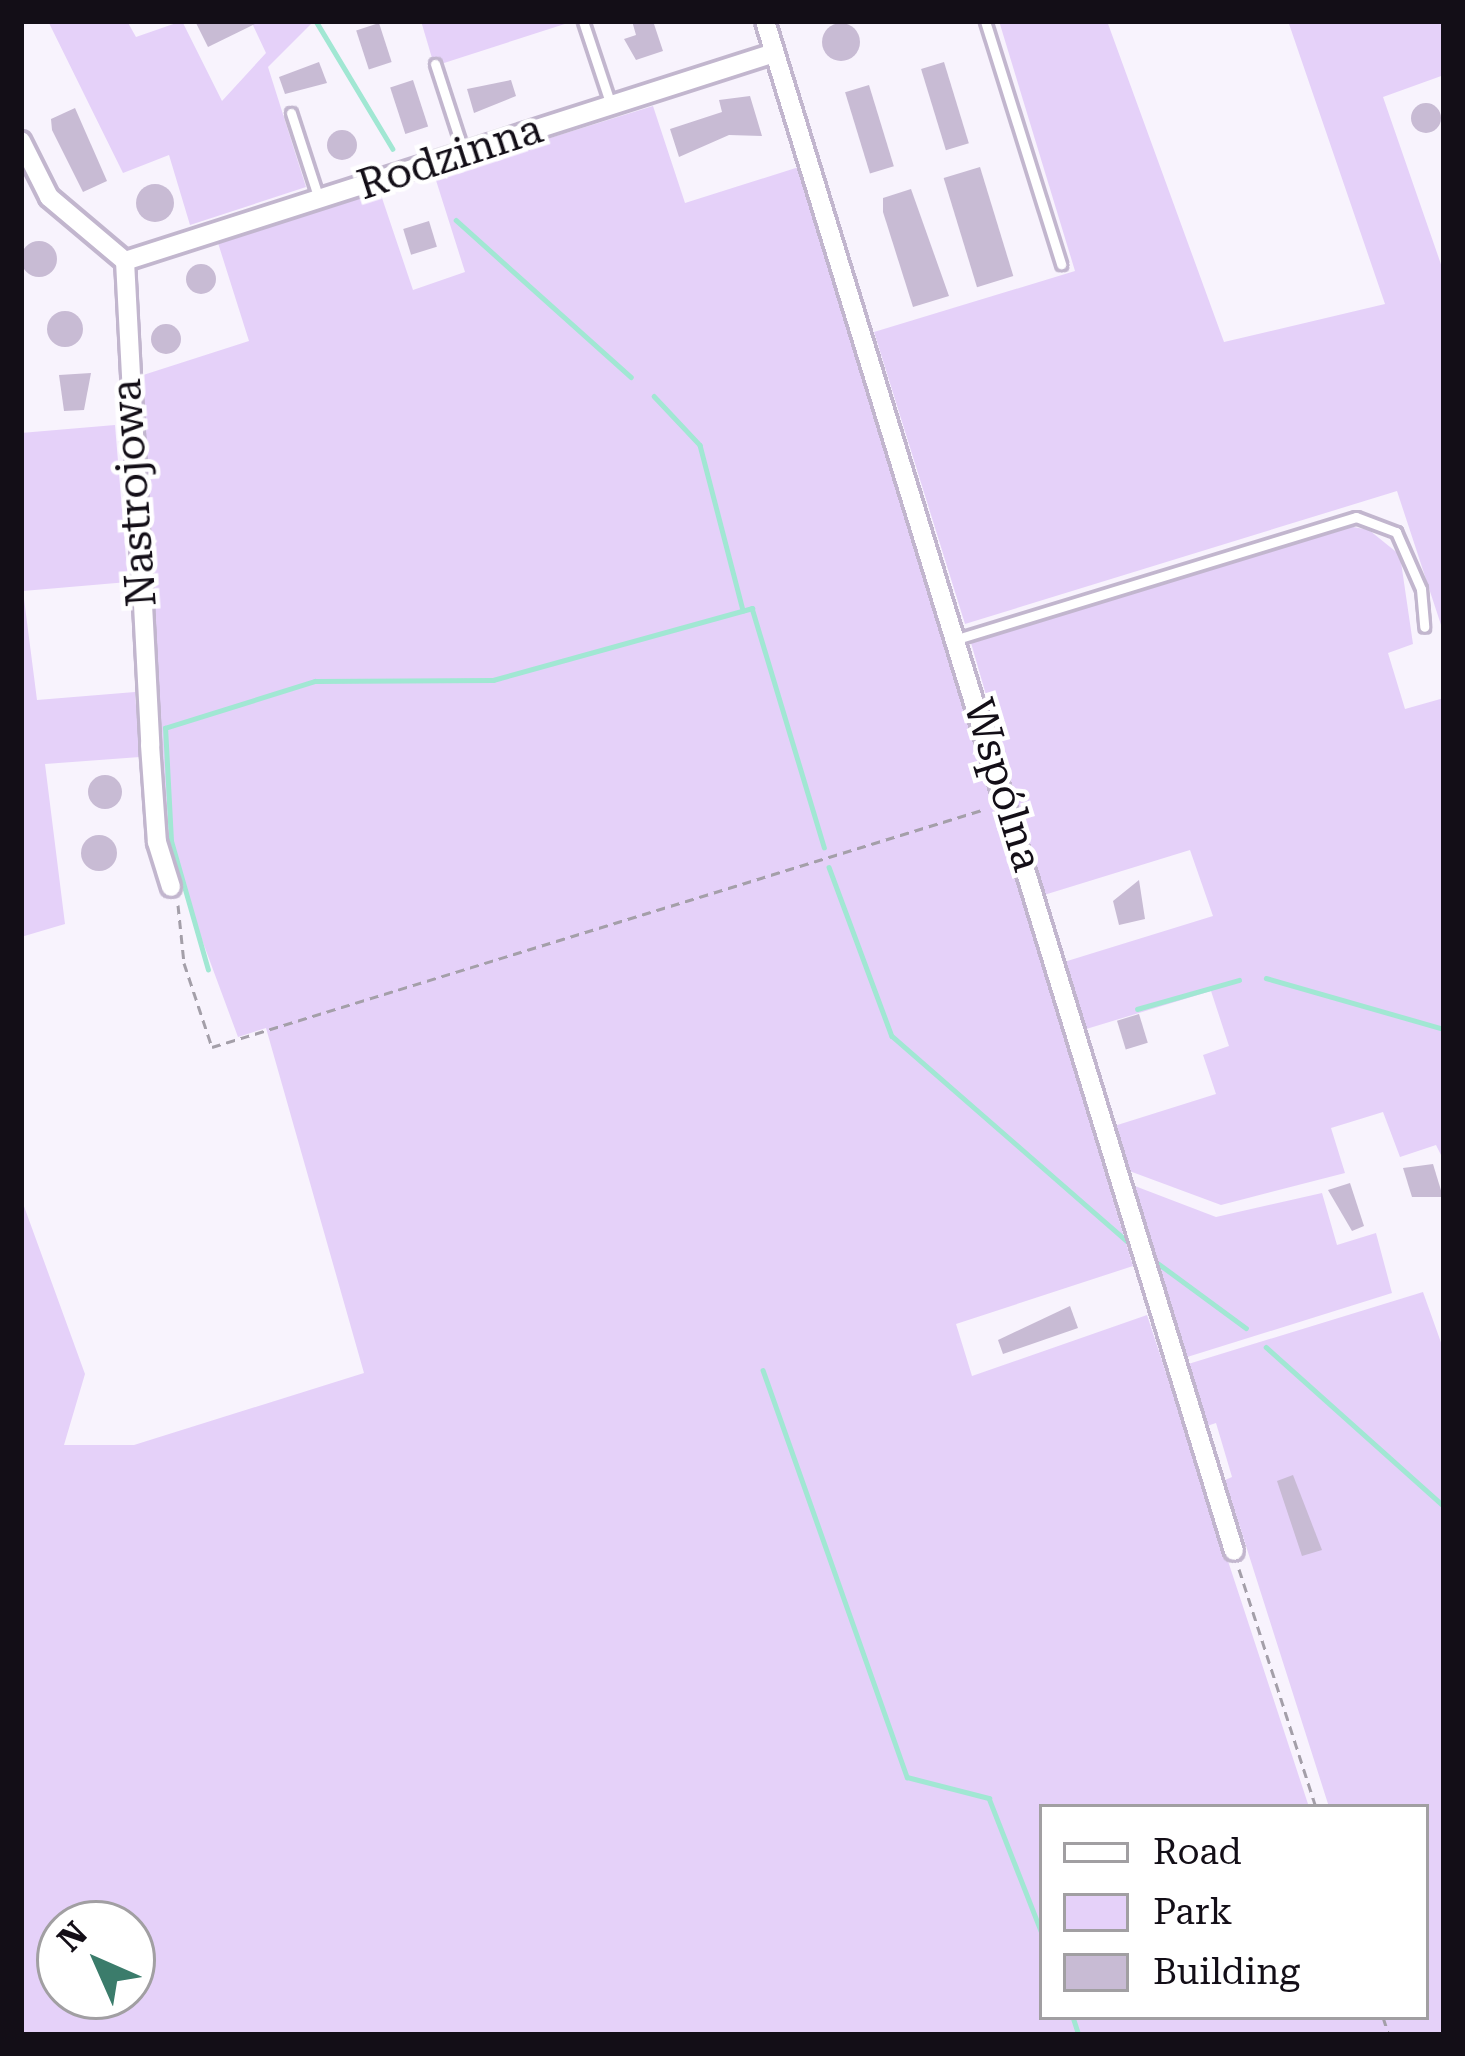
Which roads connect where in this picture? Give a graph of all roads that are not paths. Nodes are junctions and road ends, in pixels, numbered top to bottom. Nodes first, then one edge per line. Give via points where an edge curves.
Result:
1 (583, 21) edge
2 (765, 21) edge
3 (986, 21) edge
4 (774, 53) junction
5 (435, 64) dead end
6 (610, 105) junction
7 (292, 113) dead end
8 (21, 141) edge
9 (464, 152) junction
10 (319, 199) junction
11 (125, 261) junction
12 (1061, 263) dead end
13 (1424, 627) dead end
14 (957, 639) junction
15 (172, 886) road end
16 (1234, 1551) road end

1 - 6 lane
2 - 4 street, Wspólna
3 - 12 lane
4 - 6 street, Rodzinna
4 - 14 street, Wspólna
5 - 9 lane
6 - 9 street, Rodzinna
7 - 10 lane
8 - 11 street via 49,197
9 - 10 street, Rodzinna
10 - 11 street, Rodzinna
11 - 15 street, Nastrojowa via 152,784
13 - 14 lane via 1421,589 1396,532 1356,517
14 - 16 street, Wspólna

